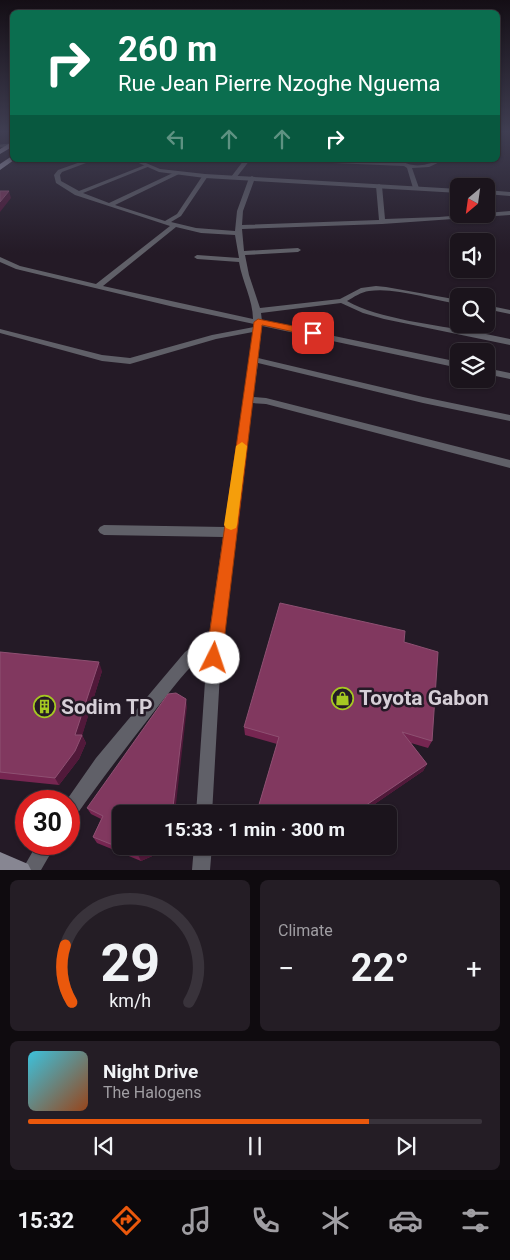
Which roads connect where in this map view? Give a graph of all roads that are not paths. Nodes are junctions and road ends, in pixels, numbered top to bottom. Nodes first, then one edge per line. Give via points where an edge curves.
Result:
1 (62, 172) edge
2 (133, 172) edge
3 (172, 172) edge
4 (238, 172) edge
5 (410, 172) edge
6 (178, 173) junction
7 (205, 176) junction
8 (234, 177) junction
9 (252, 178) junction
10 (379, 186) junction
11 (416, 188) junction
12 (450, 190) edge
13 (495, 193) edge
14 (77, 194) junction
15 (510, 194) edge
16 (110, 205) junction
17 (510, 213) edge
18 (382, 222) junction
19 (165, 223) junction
20 (174, 226) junction
21 (238, 230) junction
22 (298, 250) dead end
23 (197, 257) dead end
24 (242, 257) junction
25 (0, 259) edge
26 (98, 286) junction
27 (342, 301) junction
28 (450, 301) edge
29 (495, 309) edge
30 (257, 311) junction
31 (510, 312) edge
32 (258, 325) junction
33 (0, 331) edge
34 (477, 335) joint
35 (510, 342) edge
36 (253, 358) junction
37 (450, 363) edge
38 (495, 373) edge
39 (510, 376) edge
40 (248, 400) junction
41 (510, 418) edge
42 (510, 464) edge
43 (104, 530) dead end
44 (230, 532) junction
45 (215, 638) junction
46 (80, 796) edge
47 (205, 805) edge
48 (41, 855) edge
49 (202, 855) edge
50 (0, 862) edge
51 (22, 870) edge
52 (31, 870) edge
53 (201, 870) edge

1 - 14 street via 58,182
2 - 14 street
3 - 6 street
4 - 8 street
5 - 11 street
6 - 7 street
6 - 16 street
7 - 8 street
7 - 19 street via 178,215
8 - 9 street
9 - 10 street
9 - 21 street via 240,212
10 - 11 street
10 - 18 street
11 - 12 street
13 - 15 street
14 - 16 street
16 - 19 street
17 - 18 street
18 - 21 street
19 - 20 street
20 - 21 street via 205,232
20 - 26 street
21 - 24 street
22 - 24 street
23 - 24 street
24 - 30 street
25 - 26 street via 18,268
26 - 32 street
27 - 28 street via 365,290 377,289
27 - 30 street
27 - 34 street via 373,314
29 - 31 street
30 - 32 street
32 - 33 street via 130,361 102,358
32 - 36 street
32 - 37 street
34 - 35 street
36 - 40 street
36 - 41 street
38 - 39 street
40 - 42 street via 266,401
40 - 44 street
43 - 44 street
44 - 45 street
45 - 46 street via 190,657
45 - 47 street
48 - 52 street
49 - 53 street
50 - 51 main road

